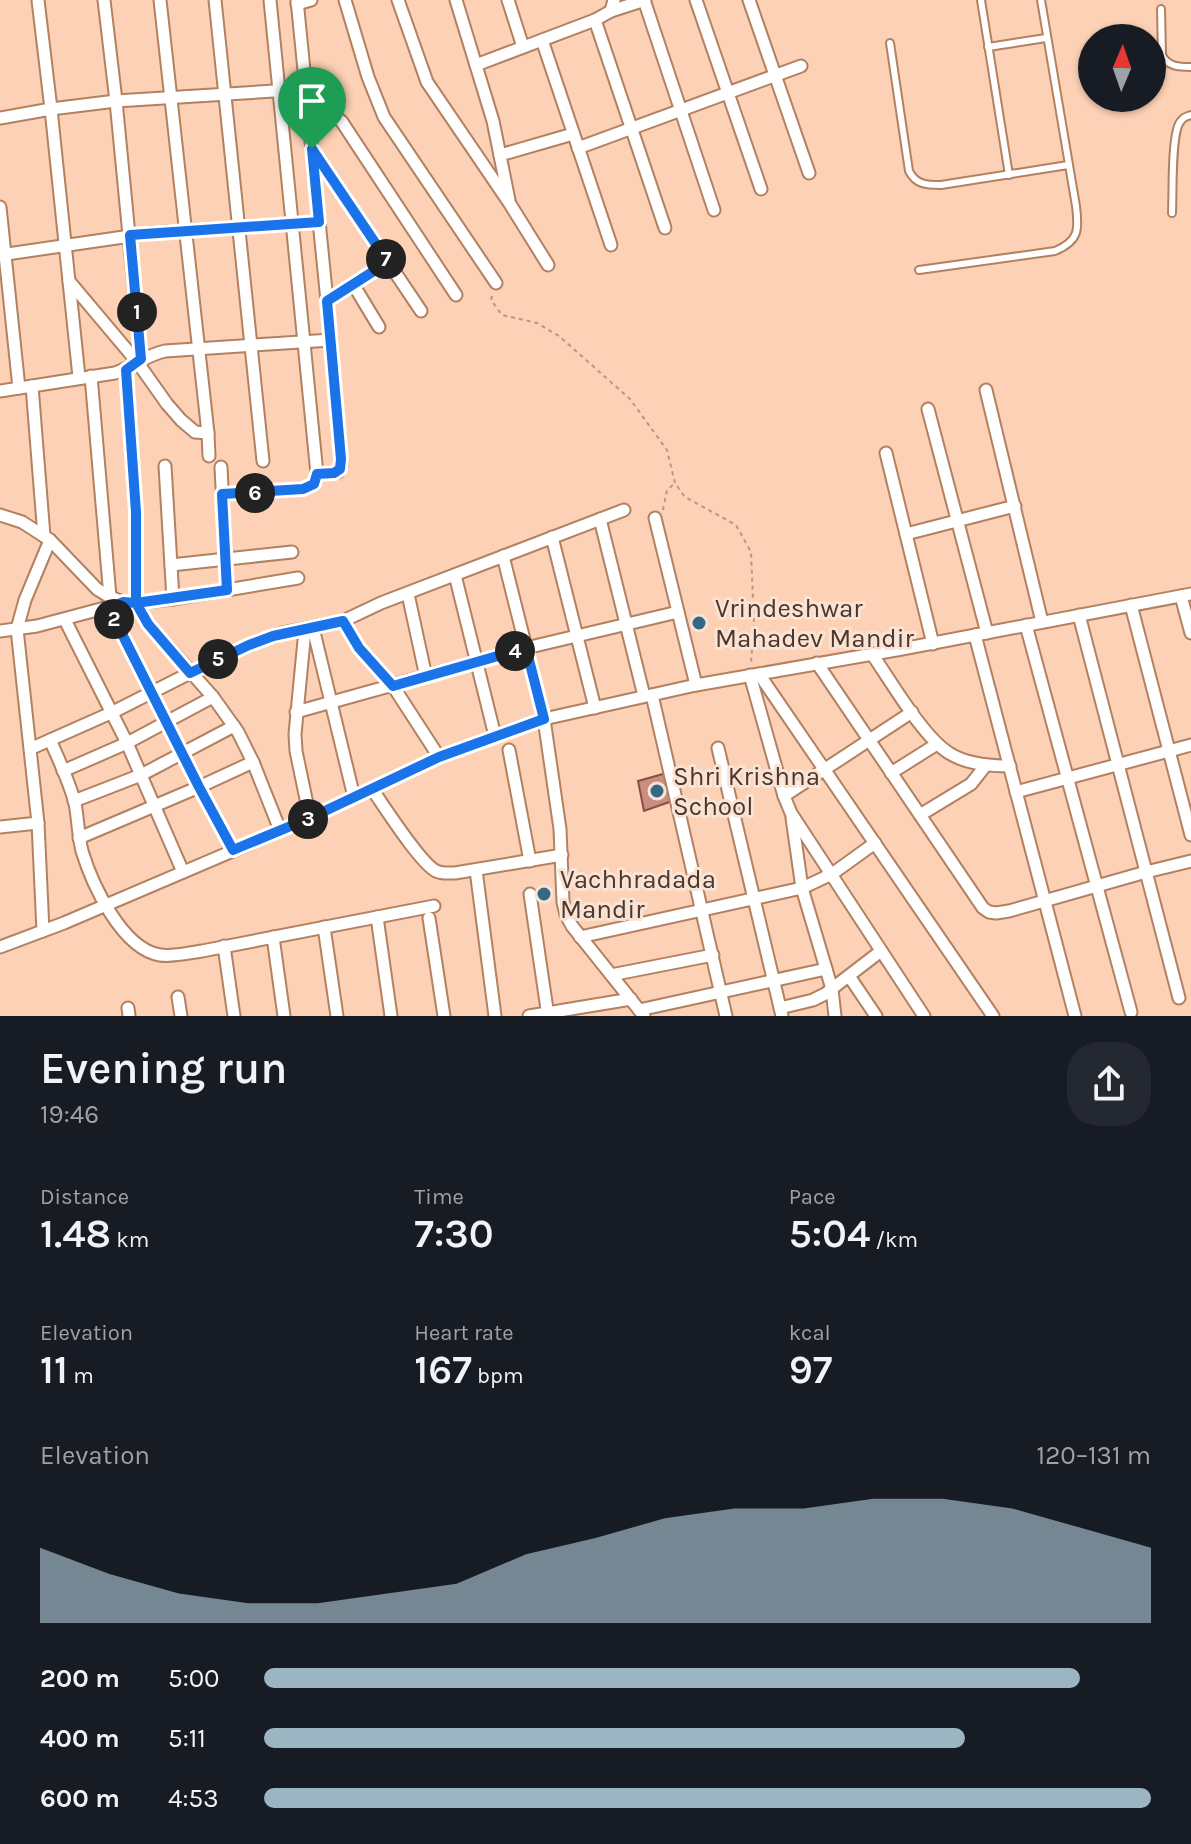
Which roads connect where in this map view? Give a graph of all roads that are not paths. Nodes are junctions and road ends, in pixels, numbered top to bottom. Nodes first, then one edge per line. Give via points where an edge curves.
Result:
1 (38, 0) edge
2 (104, 0) edge
3 (160, 0) edge
4 (215, 0) edge
5 (270, 0) edge
6 (311, 0) edge
7 (345, 0) edge
8 (398, 0) edge
9 (456, 0) edge
10 (508, 0) edge
11 (645, 0) edge
12 (696, 0) edge
13 (749, 0) edge
14 (981, 0) edge
15 (1041, 0) edge
16 (297, 2) edge
17 (613, 5) edge
18 (1161, 9) dead end
19 (595, 20) junction
20 (1046, 38) junction
21 (542, 40) junction
22 (890, 43) dead end
23 (523, 47) junction
24 (988, 47) junction
25 (476, 65) junction
26 (801, 66) dead end
27 (1191, 67) edge
28 (776, 75) junction
29 (306, 89) junction
30 (279, 90) junction
31 (727, 93) junction
32 (225, 94) junction
33 (171, 98) junction
34 (116, 101) junction
35 (51, 109) junction
36 (681, 109) junction
37 (1191, 115) edge
38 (309, 117) junction
39 (0, 118) edge
40 (631, 128) junction
41 (573, 134) junction
42 (578, 148) junction
43 (312, 149) junction
44 (500, 155) junction
45 (1068, 165) junction
46 (809, 173) dead end
47 (1009, 175) junction
48 (761, 189) dead end
49 (510, 204) junction
50 (0, 207) edge
51 (714, 210) dead end
52 (1172, 213) dead end
53 (293, 222) junction
54 (319, 222) junction
55 (238, 227) junction
56 (665, 228) dead end
57 (184, 230) junction
58 (130, 235) junction
59 (64, 244) junction
60 (611, 245) dead end
61 (2, 254) edge
62 (388, 262) junction
63 (548, 265) dead end
64 (919, 270) dead end
65 (68, 280) junction
66 (496, 283) road end
67 (353, 284) junction
68 (456, 295) dead end
69 (327, 301) junction
70 (421, 311) dead end
71 (379, 327) dead end
72 (331, 340) junction
73 (305, 342) junction
74 (250, 346) junction
75 (198, 348) junction
76 (140, 361) junction
77 (126, 370) junction
78 (85, 377) junction
79 (26, 387) junction
80 (986, 390) dead end
81 (0, 391) edge
82 (928, 409) dead end
83 (208, 433) junction
84 (886, 453) dead end
85 (209, 456) dead end
86 (263, 461) dead end
87 (165, 466) dead end
88 (221, 467) dead end
89 (317, 474) junction
90 (222, 494) junction
91 (1015, 506) junction
92 (624, 510) dead end
93 (0, 515) edge
94 (655, 518) road end
95 (600, 519) junction
96 (957, 519) junction
97 (906, 534) junction
98 (552, 537) junction
99 (47, 538) junction
100 (292, 552) dead end
101 (503, 556) junction
102 (224, 560) junction
103 (171, 565) junction
104 (455, 575) junction
105 (298, 578) dead end
106 (227, 590) junction
107 (408, 594) junction
108 (1186, 595) edge
109 (173, 599) junction
110 (129, 602) junction
111 (109, 603) junction
112 (1131, 605) junction
113 (678, 612) junction
114 (1079, 615) junction
115 (65, 620) junction
116 (343, 621) junction
117 (1042, 622) junction
118 (626, 624) junction
119 (1026, 625) junction
120 (17, 629) junction
121 (309, 629) junction
122 (0, 631) edge
123 (1191, 633) edge
124 (981, 634) junction
125 (577, 635) junction
126 (933, 644) junction
127 (526, 648) junction
128 (872, 654) junction
129 (477, 662) junction
130 (817, 663) junction
131 (190, 673) junction
132 (754, 675) junction
133 (426, 677) junction
134 (696, 685) junction
135 (393, 686) junction
136 (151, 693) junction
137 (648, 696) junction
138 (213, 697) junction
139 (331, 704) junction
140 (595, 708) junction
141 (113, 712) junction
142 (296, 712) junction
143 (912, 712) junction
144 (544, 719) junction
145 (167, 723) junction
146 (234, 726) junction
147 (495, 736) junction
148 (50, 740) junction
149 (869, 740) junction
150 (127, 743) junction
151 (937, 744) junction
152 (1191, 745) edge
153 (32, 748) junction
154 (718, 748) dead end
155 (509, 750) dead end
156 (1169, 752) junction
157 (182, 753) junction
158 (439, 757) junction
159 (253, 762) junction
160 (986, 765) junction
161 (1119, 765) junction
162 (1010, 766) junction
163 (824, 768) junction
164 (63, 771) junction
165 (891, 773) junction
166 (141, 775) junction
167 (1068, 777) junction
168 (199, 787) junction
169 (372, 789) junction
170 (1016, 792) junction
171 (784, 796) junction
172 (354, 797) junction
173 (74, 801) junction
174 (155, 806) junction
175 (791, 813) junction
176 (920, 815) junction
177 (310, 818) junction
178 (38, 823) junction
179 (0, 827) edge
180 (280, 830) junction
181 (1191, 835) edge
182 (79, 838) junction
183 (875, 843) junction
184 (233, 850) junction
185 (562, 855) junction
186 (530, 861) junction
187 (1191, 861) edge
188 (476, 870) junction
189 (183, 872) junction
190 (1146, 872) junction
191 (832, 874) junction
192 (1097, 886) junction
193 (802, 888) junction
194 (530, 894) dead end
195 (754, 898) junction
196 (1045, 902) junction
197 (105, 905) junction
198 (434, 906) dead end
199 (702, 910) junction
200 (377, 917) junction
201 (429, 918) dead end
202 (324, 927) junction
203 (43, 931) junction
204 (273, 937) junction
205 (580, 937) junction
206 (224, 946) junction
207 (0, 947) edge
208 (881, 951) junction
209 (713, 955) junction
210 (826, 969) junction
211 (611, 975) junction
212 (849, 976) junction
213 (773, 980) junction
214 (832, 989) junction
215 (721, 992) junction
216 (178, 997) dead end
217 (1179, 998) dead end
218 (631, 999) junction
219 (598, 1011) edge
220 (781, 1012) edge
221 (1131, 1012) dead end
222 (641, 1013) edge
223 (548, 1014) edge
224 (181, 1016) edge
225 (234, 1016) edge
226 (284, 1016) edge
227 (337, 1016) edge
228 (391, 1016) edge
229 (444, 1016) edge
230 (495, 1016) edge
231 (529, 1016) edge
232 (726, 1016) edge
233 (835, 1016) edge
234 (876, 1016) edge
235 (924, 1016) edge
236 (993, 1016) edge
237 (1075, 1016) edge

1 - 35 street
2 - 34 street
3 - 33 street
4 - 32 street
5 - 30 street
6 - 16 street
7 - 66 street via 384,117
8 - 49 street via 427,82
9 - 25 street
10 - 23 street
11 - 17 street
11 - 36 street
12 - 31 street
13 - 28 street
14 - 24 lane
15 - 20 lane
16 - 29 street
17 - 19 street
18 - 27 lane via 1165,62
19 - 21 street
19 - 40 street
20 - 24 lane
20 - 45 lane
21 - 23 street
21 - 41 street
22 - 47 lane via 912,178 941,185
23 - 25 street
24 - 47 lane
25 - 44 street
26 - 28 street
28 - 31 street
28 - 46 street
29 - 30 street
29 - 38 street
30 - 32 street
30 - 53 street
31 - 36 street
31 - 48 street
32 - 33 street
32 - 55 street
33 - 34 street
33 - 57 street
34 - 35 street
34 - 58 street
35 - 39 street
35 - 59 street
36 - 40 street
36 - 51 street
37 - 52 lane via 1178,124 1175,137
38 - 43 street
38 - 68 street via 332,114 342,122
40 - 42 street
40 - 56 street
41 - 42 street
41 - 44 street
42 - 60 street
43 - 54 street
43 - 62 street
44 - 49 street
45 - 47 lane
45 - 64 lane via 1078,224 1072,242 1055,251
49 - 63 street
50 - 61 street
53 - 54 street
53 - 55 street
53 - 73 street
54 - 69 street
55 - 57 street
55 - 74 street
57 - 58 street
57 - 75 street
58 - 59 street
58 - 76 street
59 - 61 street
59 - 65 street
61 - 79 street
62 - 67 street
62 - 70 street
65 - 76 street
65 - 78 street
67 - 69 street
67 - 71 street
69 - 72 street
72 - 73 street
72 - 89 street via 341,466 338,472
73 - 74 street
73 - 89 street
74 - 75 street
74 - 86 street
75 - 76 street via 165,351
75 - 83 street
76 - 77 street
76 - 83 street via 181,420 195,432
77 - 78 street
77 - 110 street via 136,512
78 - 79 street
78 - 111 street
79 - 81 street
79 - 99 street
80 - 91 street
82 - 96 street
83 - 85 street
84 - 97 street
87 - 103 street
88 - 90 street
89 - 90 street via 314,484 303,489
90 - 102 street
91 - 96 street
91 - 117 street
92 - 95 street
93 - 99 street
94 - 113 street
95 - 98 street
95 - 118 street
96 - 97 street
96 - 124 street
97 - 126 street
98 - 101 street
98 - 125 street
99 - 111 street
99 - 120 street
100 - 102 street
101 - 104 street
101 - 127 street
102 - 103 street
102 - 106 street
103 - 109 street
104 - 107 street
104 - 129 street
105 - 106 street
106 - 109 street
107 - 116 street
107 - 133 street
108 - 112 street
108 - 123 street
109 - 110 street
110 - 111 street
110 - 131 street
111 - 115 street
111 - 136 street
112 - 114 street
112 - 156 street
113 - 118 street
113 - 134 street
114 - 117 street
114 - 161 street
115 - 120 street
115 - 141 street
116 - 121 street
116 - 135 street
117 - 119 street
118 - 125 street
118 - 137 street
119 - 124 street
119 - 167 street
120 - 122 street
120 - 153 street
121 - 131 street via 261,640
121 - 139 street
121 - 142 street
124 - 126 street
124 - 162 street
125 - 127 street
125 - 140 street
126 - 128 street
127 - 129 street
127 - 144 street
128 - 130 street
128 - 143 street
129 - 133 street
129 - 147 street
130 - 132 street
130 - 149 street
131 - 136 street
131 - 138 street
132 - 134 street
132 - 163 street
132 - 171 street
133 - 135 street
134 - 137 street
135 - 139 street
135 - 158 street
136 - 141 street
136 - 145 street
137 - 140 street
137 - 199 street
138 - 145 street
138 - 146 street
139 - 142 street
139 - 172 street
140 - 144 street
141 - 148 street
141 - 150 street
142 - 177 street via 296,751
143 - 149 street
143 - 151 street
144 - 147 street
144 - 185 street
145 - 150 street
145 - 157 street
146 - 157 street
146 - 159 street
147 - 158 street
148 - 153 street
148 - 164 street
149 - 163 street
149 - 165 street
150 - 164 street
150 - 166 street
151 - 160 street via 951,755
151 - 165 street
152 - 156 street
153 - 178 street
154 - 195 street
155 - 186 street
156 - 161 street
156 - 181 street
157 - 166 street
157 - 168 street
158 - 169 street
159 - 168 street
159 - 180 street
160 - 162 street
160 - 176 street via 971,784
161 - 167 street
161 - 190 street
162 - 170 street
163 - 171 street
163 - 183 street
164 - 173 street
165 - 176 street
166 - 173 street
166 - 174 street
167 - 170 street
167 - 192 street
168 - 174 street
168 - 184 street
169 - 172 street
169 - 188 street via 433,870
170 - 196 street
171 - 175 street
172 - 177 street
173 - 182 street
174 - 182 street
174 - 189 street
175 - 191 street
175 - 193 street
176 - 196 street via 983,908 1009,911
177 - 180 street
178 - 179 street
178 - 203 street
180 - 184 street
182 - 197 street
183 - 191 street
183 - 236 street
184 - 189 street
185 - 186 street
185 - 205 street via 563,902
186 - 188 street
187 - 190 street
188 - 230 street
189 - 197 street
190 - 192 street
190 - 217 street
191 - 193 street
191 - 208 street
192 - 196 street
192 - 221 street
193 - 195 street
193 - 210 street
194 - 223 street
195 - 199 street
195 - 213 street
196 - 237 street
197 - 203 street
197 - 206 street via 127,935 157,955
198 - 200 street
199 - 205 street
199 - 209 street
200 - 202 street
200 - 228 street
201 - 229 street
202 - 204 street
202 - 227 street
203 - 207 street
204 - 206 street
204 - 226 street
205 - 211 street
206 - 225 street
208 - 212 street
208 - 235 street
209 - 211 street
209 - 215 street
210 - 213 street
210 - 214 street
211 - 218 street
212 - 214 street
212 - 234 street
213 - 215 street
213 - 220 street
214 - 220 street
214 - 233 street
215 - 222 street
215 - 232 street
216 - 224 street
218 - 219 street
218 - 222 street
219 - 223 street
223 - 231 street

